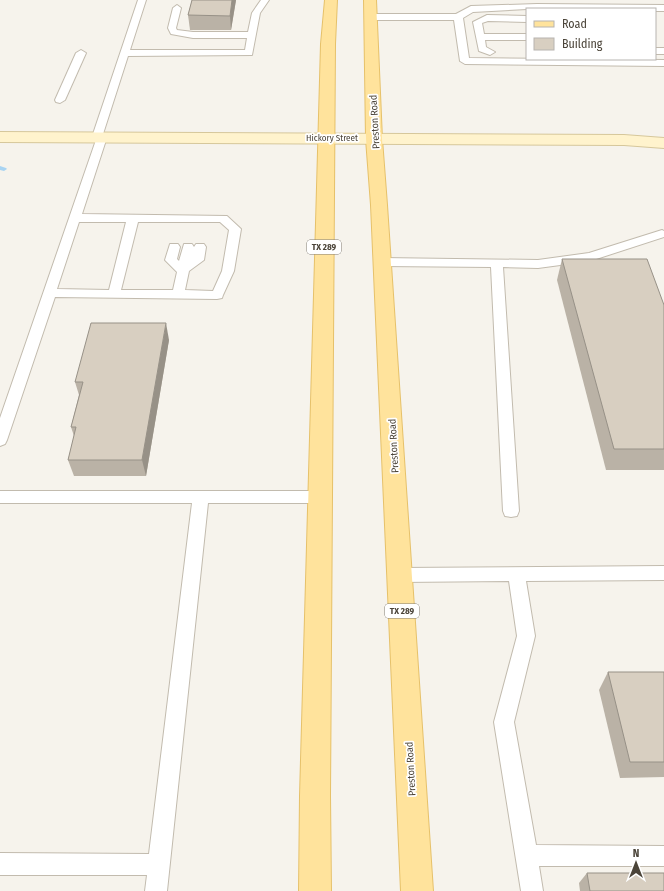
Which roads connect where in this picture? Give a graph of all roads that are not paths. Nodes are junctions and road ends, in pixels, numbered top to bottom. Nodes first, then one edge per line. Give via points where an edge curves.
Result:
1 (142, 0) edge
2 (265, 0) edge
3 (331, 0) edge
4 (370, 0) edge
5 (176, 8) dead end
6 (509, 8) junction
7 (579, 8) edge
8 (664, 8) edge
9 (370, 16) junction
10 (458, 16) junction
11 (487, 18) junction
12 (526, 19) edge
13 (252, 35) junction
14 (480, 37) junction
15 (526, 37) edge
16 (490, 52) dead end
17 (81, 53) dead end
18 (125, 53) junction
19 (664, 63) edge
20 (60, 100) dead end
21 (0, 137) edge
22 (100, 137) junction
23 (327, 138) junction
24 (374, 139) junction
25 (664, 143) edge
26 (75, 218) junction
27 (133, 218) junction
28 (663, 236) edge
29 (174, 247) dead end
30 (194, 247) dead end
31 (382, 262) junction
32 (497, 264) junction
33 (182, 270) junction
34 (50, 293) junction
35 (114, 294) junction
36 (178, 295) junction
37 (0, 440) edge
38 (0, 497) edge
39 (201, 497) junction
40 (320, 497) junction
41 (511, 511) dead end
42 (664, 573) edge
43 (516, 574) junction
44 (400, 575) junction
45 (527, 855) junction
46 (664, 856) edge
47 (0, 864) edge
48 (158, 866) junction
49 (156, 891) edge
50 (315, 891) edge
51 (417, 891) edge
52 (532, 891) edge

1 - 18 lane
2 - 13 lane via 256,13
3 - 23 main road, TX 289
4 - 9 main road, Preston Road / TX 289
5 - 13 lane via 172,28 174,32 193,35
6 - 7 lane
6 - 10 lane via 471,9
6 - 11 lane
7 - 8 lane
9 - 10 lane
9 - 24 main road, Preston Road / TX 289
10 - 19 lane via 465,61
11 - 12 lane
11 - 14 lane via 477,22
13 - 18 lane via 249,52
14 - 15 lane
14 - 16 lane via 482,49
17 - 20 lane
18 - 22 lane
21 - 22 street, Hickory Street
22 - 23 street, Hickory Street
22 - 26 lane
23 - 24 street, Hickory Street
23 - 40 main road, TX 289
24 - 25 street, Hickory Street via 624,140
24 - 31 main road, Preston Road / TX 289
26 - 27 lane
26 - 34 lane
27 - 35 lane
27 - 36 lane via 199,224 224,218 235,229 228,270 217,295
28 - 32 lane via 590,257 538,264
29 - 33 lane via 171,260
30 - 33 lane
31 - 32 lane
31 - 44 main road, Preston Road / TX 289
32 - 41 lane
33 - 36 lane
34 - 35 lane
34 - 37 lane
35 - 36 lane
38 - 39 lane
39 - 40 lane
39 - 48 lane
40 - 50 main road, TX 289
42 - 43 lane
43 - 44 lane
43 - 45 lane via 526,636 504,722
44 - 51 main road, Preston Road / TX 289
45 - 46 lane
45 - 52 lane
47 - 48 lane
48 - 49 lane

